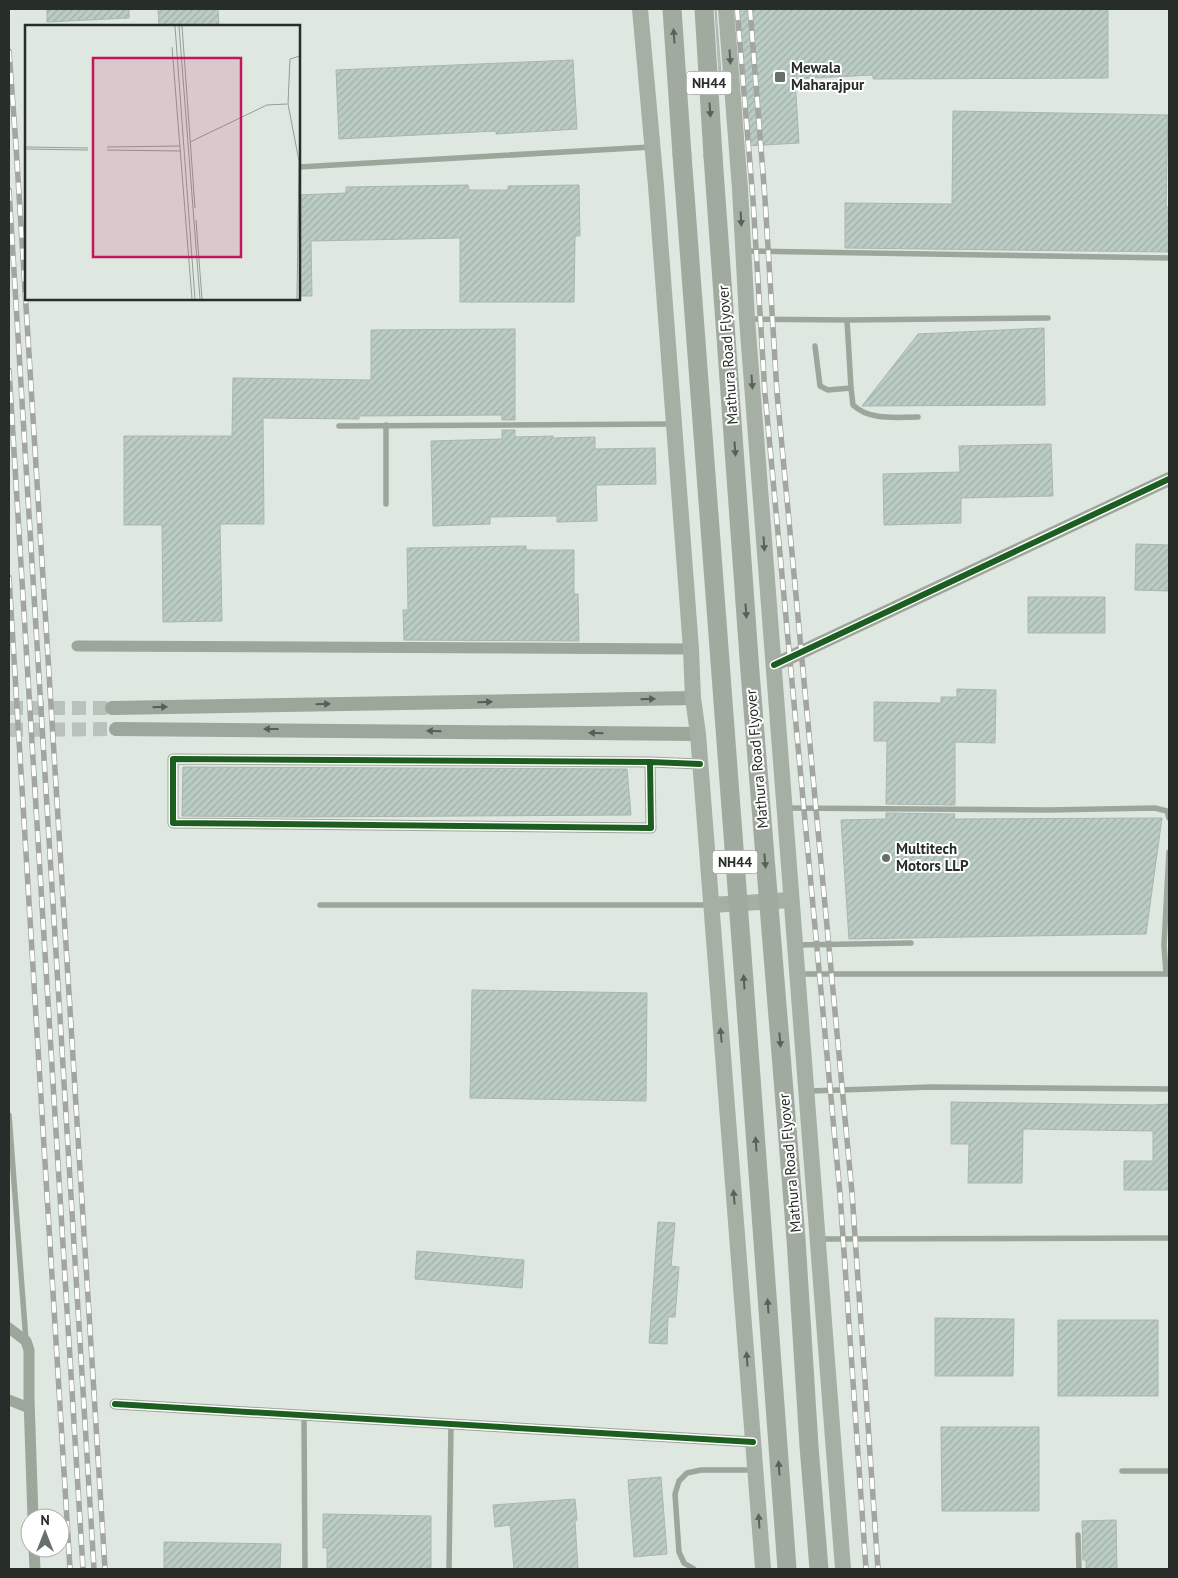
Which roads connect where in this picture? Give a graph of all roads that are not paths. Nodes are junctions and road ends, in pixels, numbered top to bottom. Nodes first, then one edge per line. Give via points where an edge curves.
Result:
1 (640, 9) edge
2 (672, 9) edge
3 (704, 9) edge
4 (726, 9) edge
5 (652, 147) junction
6 (300, 167) edge
7 (743, 252) junction
8 (1169, 258) edge
9 (1048, 318) dead end
10 (747, 319) junction
11 (848, 320) junction
12 (815, 346) dead end
13 (851, 388) junction
14 (918, 417) dead end
15 (674, 424) junction
16 (386, 425) junction
17 (339, 426) dead end
18 (1169, 479) edge
19 (386, 504) dead end
20 (77, 646) dead end
21 (691, 649) junction
22 (774, 664) junction
23 (693, 698) junction
24 (112, 708) tunnel mouth
25 (116, 729) tunnel mouth
26 (698, 734) junction
27 (650, 762) junction
28 (700, 764) junction
29 (785, 808) junction
30 (1169, 818) edge
31 (1169, 852) edge
32 (791, 900) junction
33 (320, 904) dead end
34 (711, 904) junction
35 (911, 943) dead end
36 (795, 945) junction
37 (1168, 973) edge
38 (797, 974) junction
39 (1169, 1089) edge
40 (806, 1092) junction
41 (9, 1115) edge
42 (1169, 1238) edge
43 (817, 1239) junction
44 (9, 1328) edge
45 (26, 1341) junction
46 (9, 1400) edge
47 (115, 1404) dead end
48 (29, 1408) junction
49 (304, 1416) junction
50 (451, 1424) junction
51 (753, 1442) junction
52 (755, 1470) junction
53 (1122, 1471) dead end
54 (1169, 1471) edge
55 (33, 1508) edge
56 (1078, 1535) dead end
57 (305, 1569) edge
58 (449, 1569) edge
59 (694, 1569) edge
60 (763, 1569) edge
61 (786, 1569) edge
62 (819, 1569) edge
63 (843, 1569) edge
64 (1079, 1569) edge

1 - 5 main road
61 -> 2 highway, Mathura Road Flyover / NH44, bridge
3 -> 62 highway, Mathura Road Flyover / NH44, bridge via 749,662
4 -> 7 main road
5 - 6 lane
5 - 15 main road
7 - 8 lane
7 - 10 main road
9 - 11 lane
10 - 11 lane
10 -> 22 main road
11 - 13 lane
12 - 13 lane via 820,386 828,390
13 - 14 lane via 853,405 860,412 872,416
15 - 16 lane
15 - 21 main road
16 - 17 lane
16 - 19 lane
18 - 22 street
20 - 21 street
21 - 23 main road
22 - 29 main road
24 -> 23 street
23 - 26 main road
26 -> 25 street
26 - 28 main road
27 - 27 street via 651,828 173,822 173,759
27 - 28 street
28 - 34 main road
29 - 30 lane via 1155,808 1167,811
29 - 32 main road
31 - 37 lane via 1164,946
32 - 34 main road
32 - 36 main road
33 - 34 lane
51 -> 34 main road
35 - 36 lane
36 - 38 main road
37 - 38 lane
38 - 40 main road
39 - 40 lane via 932,1087
40 - 43 main road
41 - 45 lane
42 - 43 lane
43 - 63 main road
44 - 45 street
45 - 48 street via 29,1350
46 - 48 street
47 - 49 street
48 - 55 street
49 - 50 street
49 - 57 lane
50 - 51 street
50 - 58 lane
51 - 52 main road
52 - 59 lane via 701,1470 687,1473 679,1481 675,1494 679,1552 684,1563
60 -> 52 main road
53 - 54 lane
56 - 64 lane

